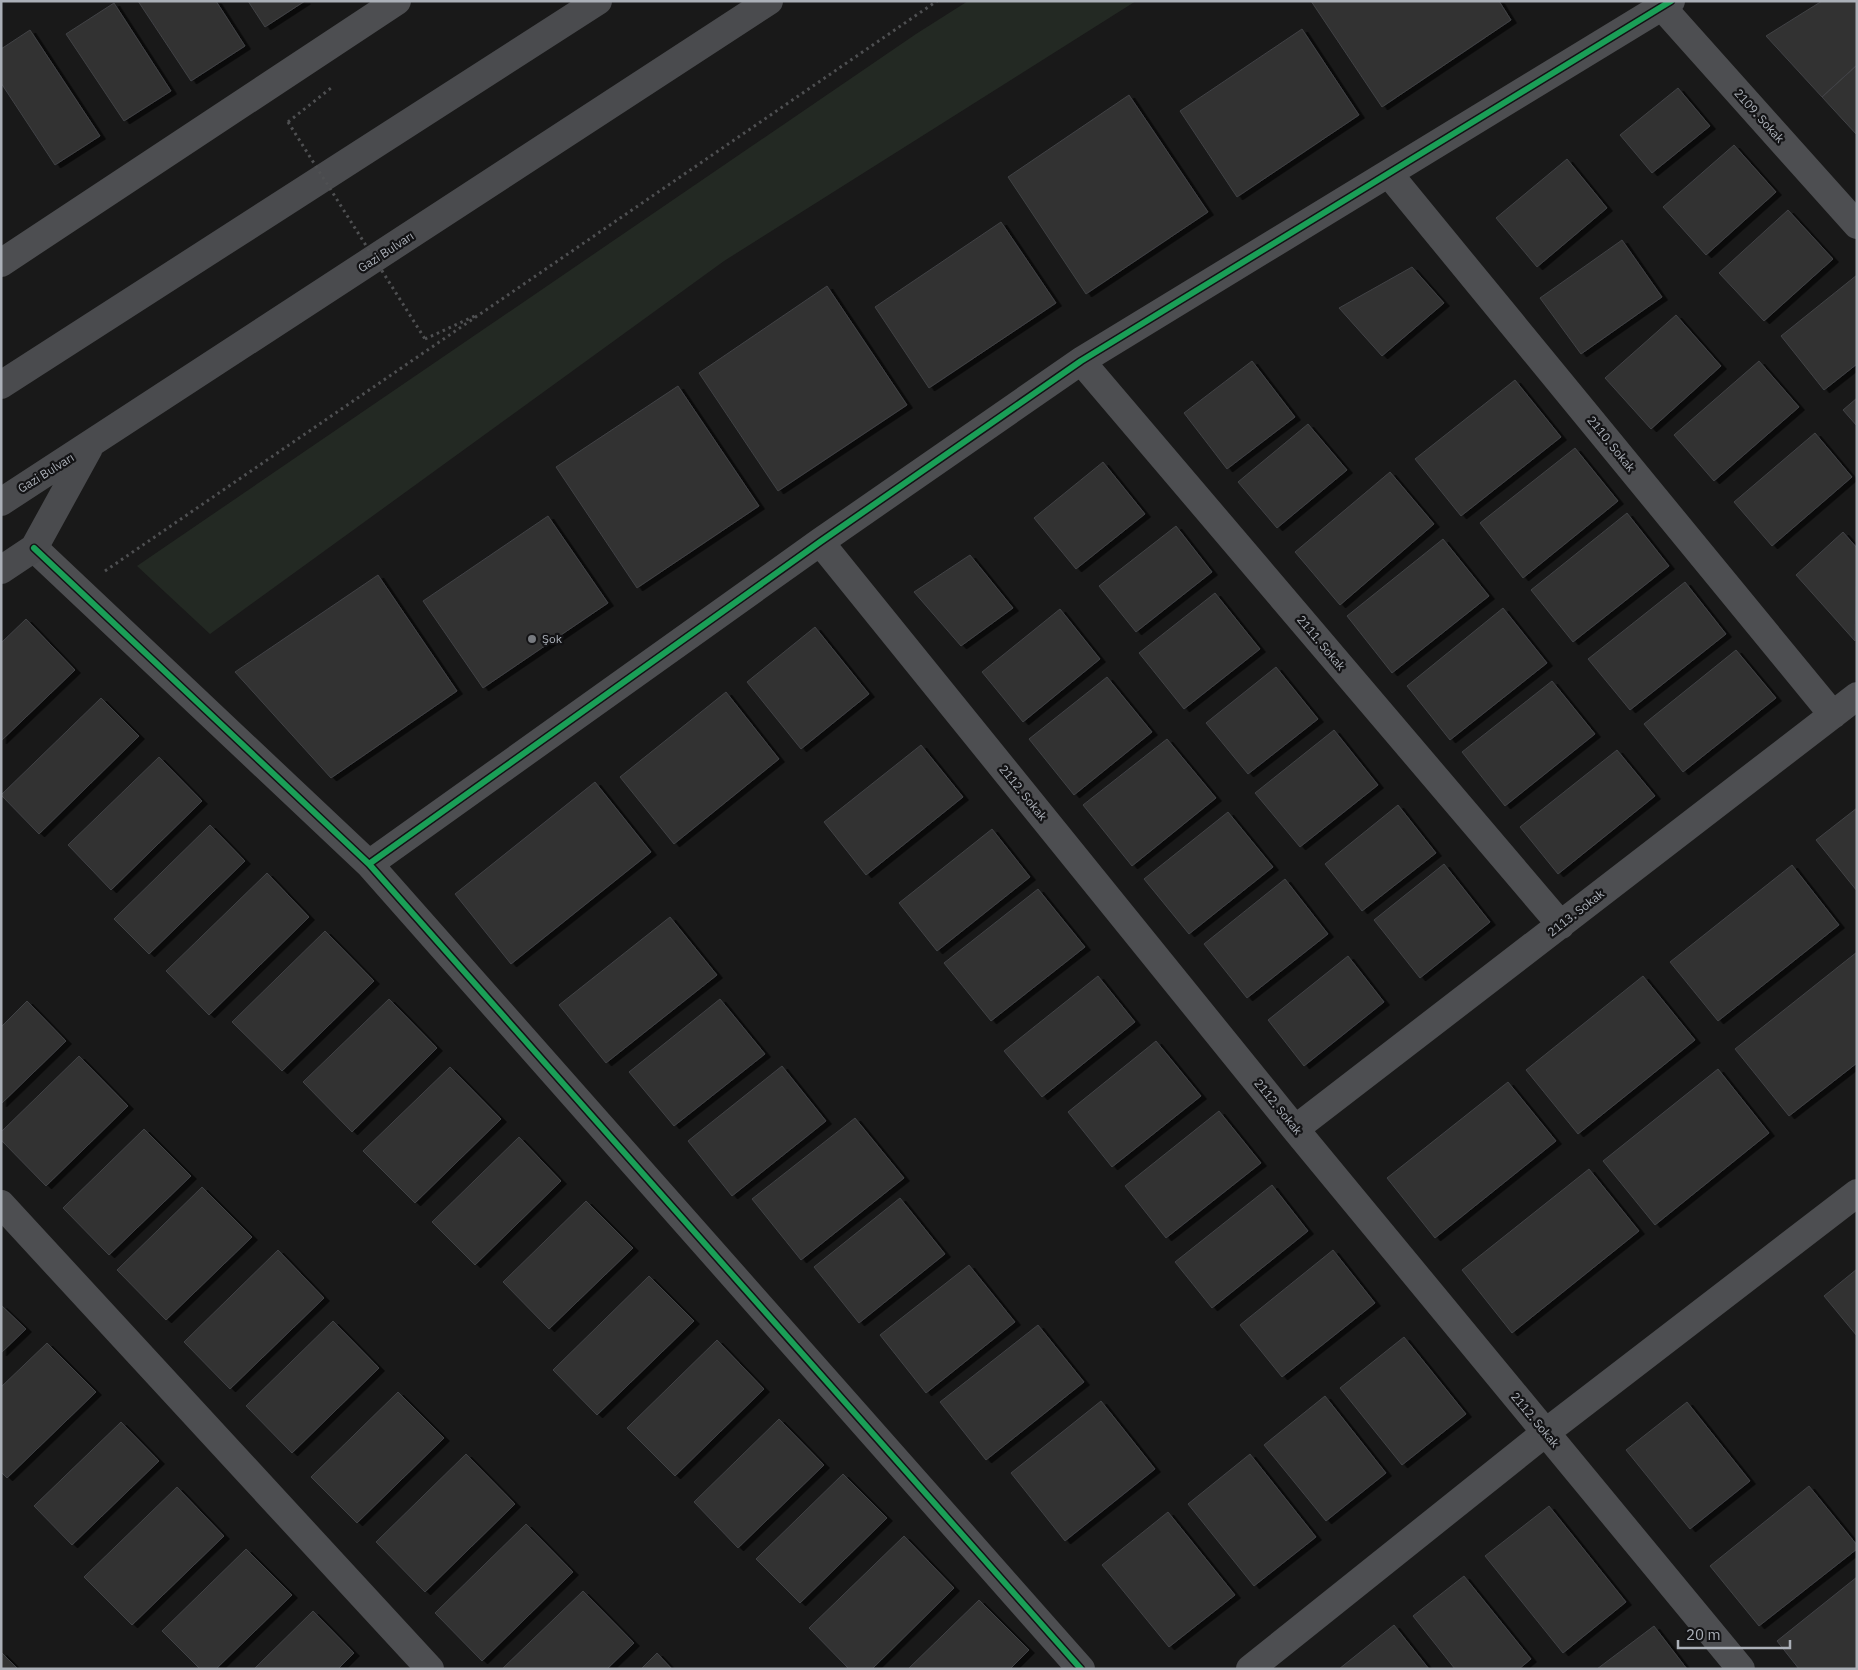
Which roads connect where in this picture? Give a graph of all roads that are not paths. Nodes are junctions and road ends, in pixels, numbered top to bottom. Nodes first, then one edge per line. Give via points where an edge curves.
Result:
1 (397, 1) edge
2 (598, 1) edge
3 (769, 1) edge
4 (1666, 4) edge
5 (1389, 174) junction
6 (1857, 225) edge
7 (1, 263) edge
8 (1081, 361) junction
9 (1, 385) edge
10 (90, 446) junction
11 (1, 502) edge
12 (820, 542) junction
13 (34, 548) junction
14 (1, 570) edge
15 (1857, 696) edge
16 (1833, 714) junction
17 (369, 864) junction
18 (1561, 925) junction
19 (1295, 1129) junction
20 (1855, 1197) edge
21 (1, 1204) edge
22 (1545, 1433) junction
23 (430, 1669) edge
24 (1081, 1669) edge
25 (1250, 1669) edge
26 (1741, 1669) edge

1 - 7 street
2 - 9 highway
3 - 10 highway, Gazi Bulvarı
4 - 5 street
4 - 6 street, 2109. Sokak
5 - 8 street
5 - 16 street, 2110. Sokak
8 - 12 street
8 - 18 street, 2111. Sokak
10 - 11 highway, Gazi Bulvarı
10 - 13 highway
12 - 17 street
12 - 19 street, 2112. Sokak
13 - 14 highway
13 - 17 street
15 - 16 street, 2113. Sokak
16 - 18 street, 2113. Sokak
17 - 24 street
18 - 19 street, 2113. Sokak
19 - 22 street, 2112. Sokak
20 - 22 street
21 - 23 street
22 - 25 street
22 - 26 street, 2112. Sokak

